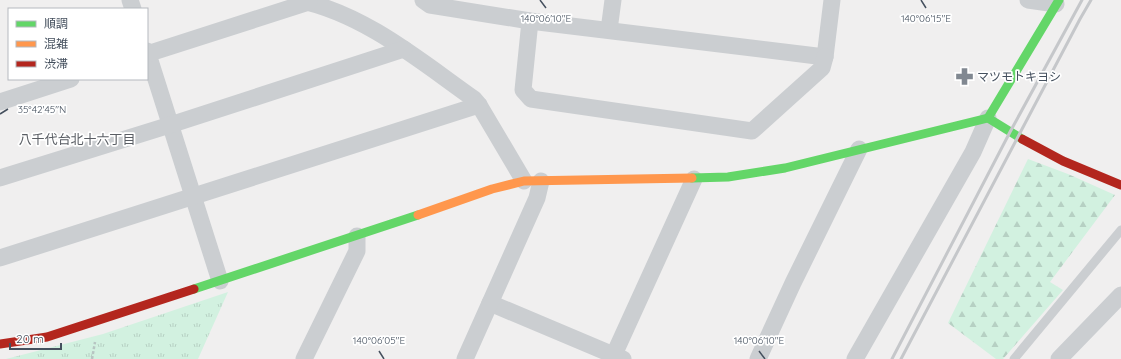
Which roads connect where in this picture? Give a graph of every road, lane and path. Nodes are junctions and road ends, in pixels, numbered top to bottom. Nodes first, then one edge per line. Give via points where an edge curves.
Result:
1 (423, 0) edge
2 (613, 0) edge
3 (832, 0) edge
4 (1028, 0) edge
5 (304, 1) edge
6 (1057, 2) edge
7 (530, 21) junction
8 (609, 30) junction
9 (404, 49) junction
10 (148, 53) edge
11 (148, 56) edge
12 (825, 57) junction
13 (68, 80) edge
14 (0, 102) edge
15 (479, 105) junction
16 (988, 118) junction
17 (170, 125) junction
18 (859, 149) junction
19 (0, 178) edge
20 (694, 179) junction
21 (541, 180) junction
22 (524, 181) junction
23 (1121, 185) edge
24 (193, 196) junction
25 (1121, 230) edge
26 (357, 236) junction
27 (0, 258) edge
28 (220, 281) junction
29 (1121, 295) edge
30 (490, 303) junction
31 (96, 337) dead end
32 (0, 344) edge
33 (616, 358) edge
34 (92, 359) edge
35 (304, 359) edge
36 (465, 359) edge
37 (758, 359) edge
38 (854, 359) edge
39 (1014, 359) edge
40 (1059, 359) edge

1 - 7 street via 430,5
2 - 8 street
3 - 12 street
4 - 6 street
5 - 9 street via 327,8 359,23
5 - 10 street
6 - 16 street
7 - 8 street
7 - 12 street via 523,90 531,99 752,131 822,68
8 - 12 street
9 - 15 street
9 - 17 street
11 - 17 street
13 - 14 street
15 - 22 street
15 - 24 street
16 - 18 street
16 - 23 street via 1063,161
16 - 38 street via 973,152
17 - 19 street
17 - 24 street
18 - 20 street via 785,168 728,178
18 - 37 street
20 - 21 street
20 - 33 street
21 - 22 street
21 - 30 street via 537,198
22 - 26 street via 492,189
24 - 27 street
24 - 28 street
25 - 39 lane
26 - 28 street
26 - 35 street via 357,251
28 - 32 street via 47,337
29 - 40 street
30 - 33 street
30 - 36 street
31 - 34 path

